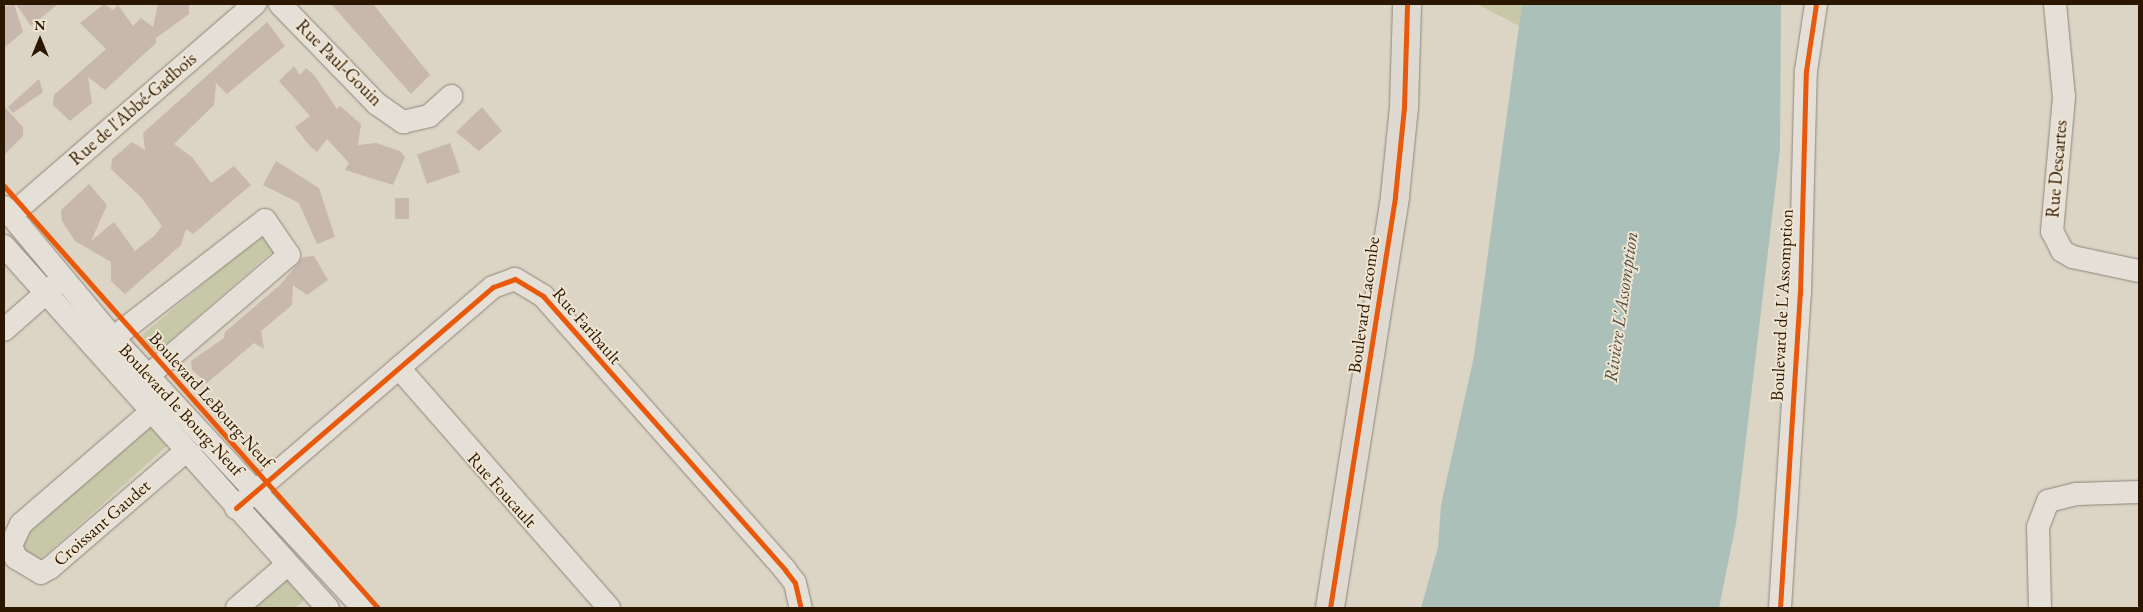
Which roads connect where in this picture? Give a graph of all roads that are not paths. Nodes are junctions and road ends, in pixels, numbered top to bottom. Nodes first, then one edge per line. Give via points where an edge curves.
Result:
1 (254, 4) edge
2 (280, 4) edge
3 (1406, 4) edge
4 (1816, 4) edge
5 (2055, 4) edge
6 (451, 96) dead end
7 (7, 211) edge
8 (4, 246) edge
9 (2139, 272) edge
10 (62, 279) junction
11 (45, 293) junction
12 (4, 330) edge
13 (113, 338) junction
14 (399, 368) junction
15 (148, 375) junction
16 (152, 411) junction
17 (186, 451) junction
18 (256, 491) junction
19 (2139, 492) edge
20 (236, 508) junction
21 (287, 564) junction
22 (322, 606) edge
23 (237, 608) edge
24 (364, 608) edge
25 (609, 608) edge
26 (801, 608) edge
27 (1330, 608) edge
28 (1780, 608) edge
29 (2040, 608) edge

1 - 7 street, Rue de l'Abbé-Gadbois
2 - 6 street, Rue Paul-Gouin via 377,104 403,122 428,116
3 - 27 main road, Boulevard Lacombe via 1404,107 1395,196
4 - 28 street, Boulevard de L'Assomption via 1806,71 1800,294
5 - 9 street, Rue Descartes via 2064,97 2052,231 2062,251 2073,257
7 - 10 street, Boulevard le Bourg-Neuf
8 - 11 street, Boulevard le Bourg-Neuf
10 - 11 street
10 - 13 street, Boulevard le Bourg-Neuf
11 - 12 street
11 - 16 street, Boulevard le Bourg-Neuf
13 - 15 street, Boulevard le Bourg-Neuf
13 - 15 street via 265,220 289,255
14 - 18 street, Rue Faribault
14 - 25 street, Rue Foucault
14 - 26 street, Rue Faribault via 504,280 515,279 536,289 786,570 795,583
15 - 18 street, Boulevard le Bourg-Neuf
16 - 17 street, Boulevard le Bourg-Neuf
16 - 17 street, Croissant Gaudet via 21,524 11,545 16,558 41,573 50,568
17 - 20 street, Boulevard le Bourg-Neuf
18 - 20 street, Rue Faribault
18 - 24 street, Boulevard le Bourg-Neuf
19 - 29 street via 2077,494 2048,501 2038,527
20 - 21 street, Boulevard le Bourg-Neuf
21 - 22 street, Boulevard le Bourg-Neuf
21 - 23 street

